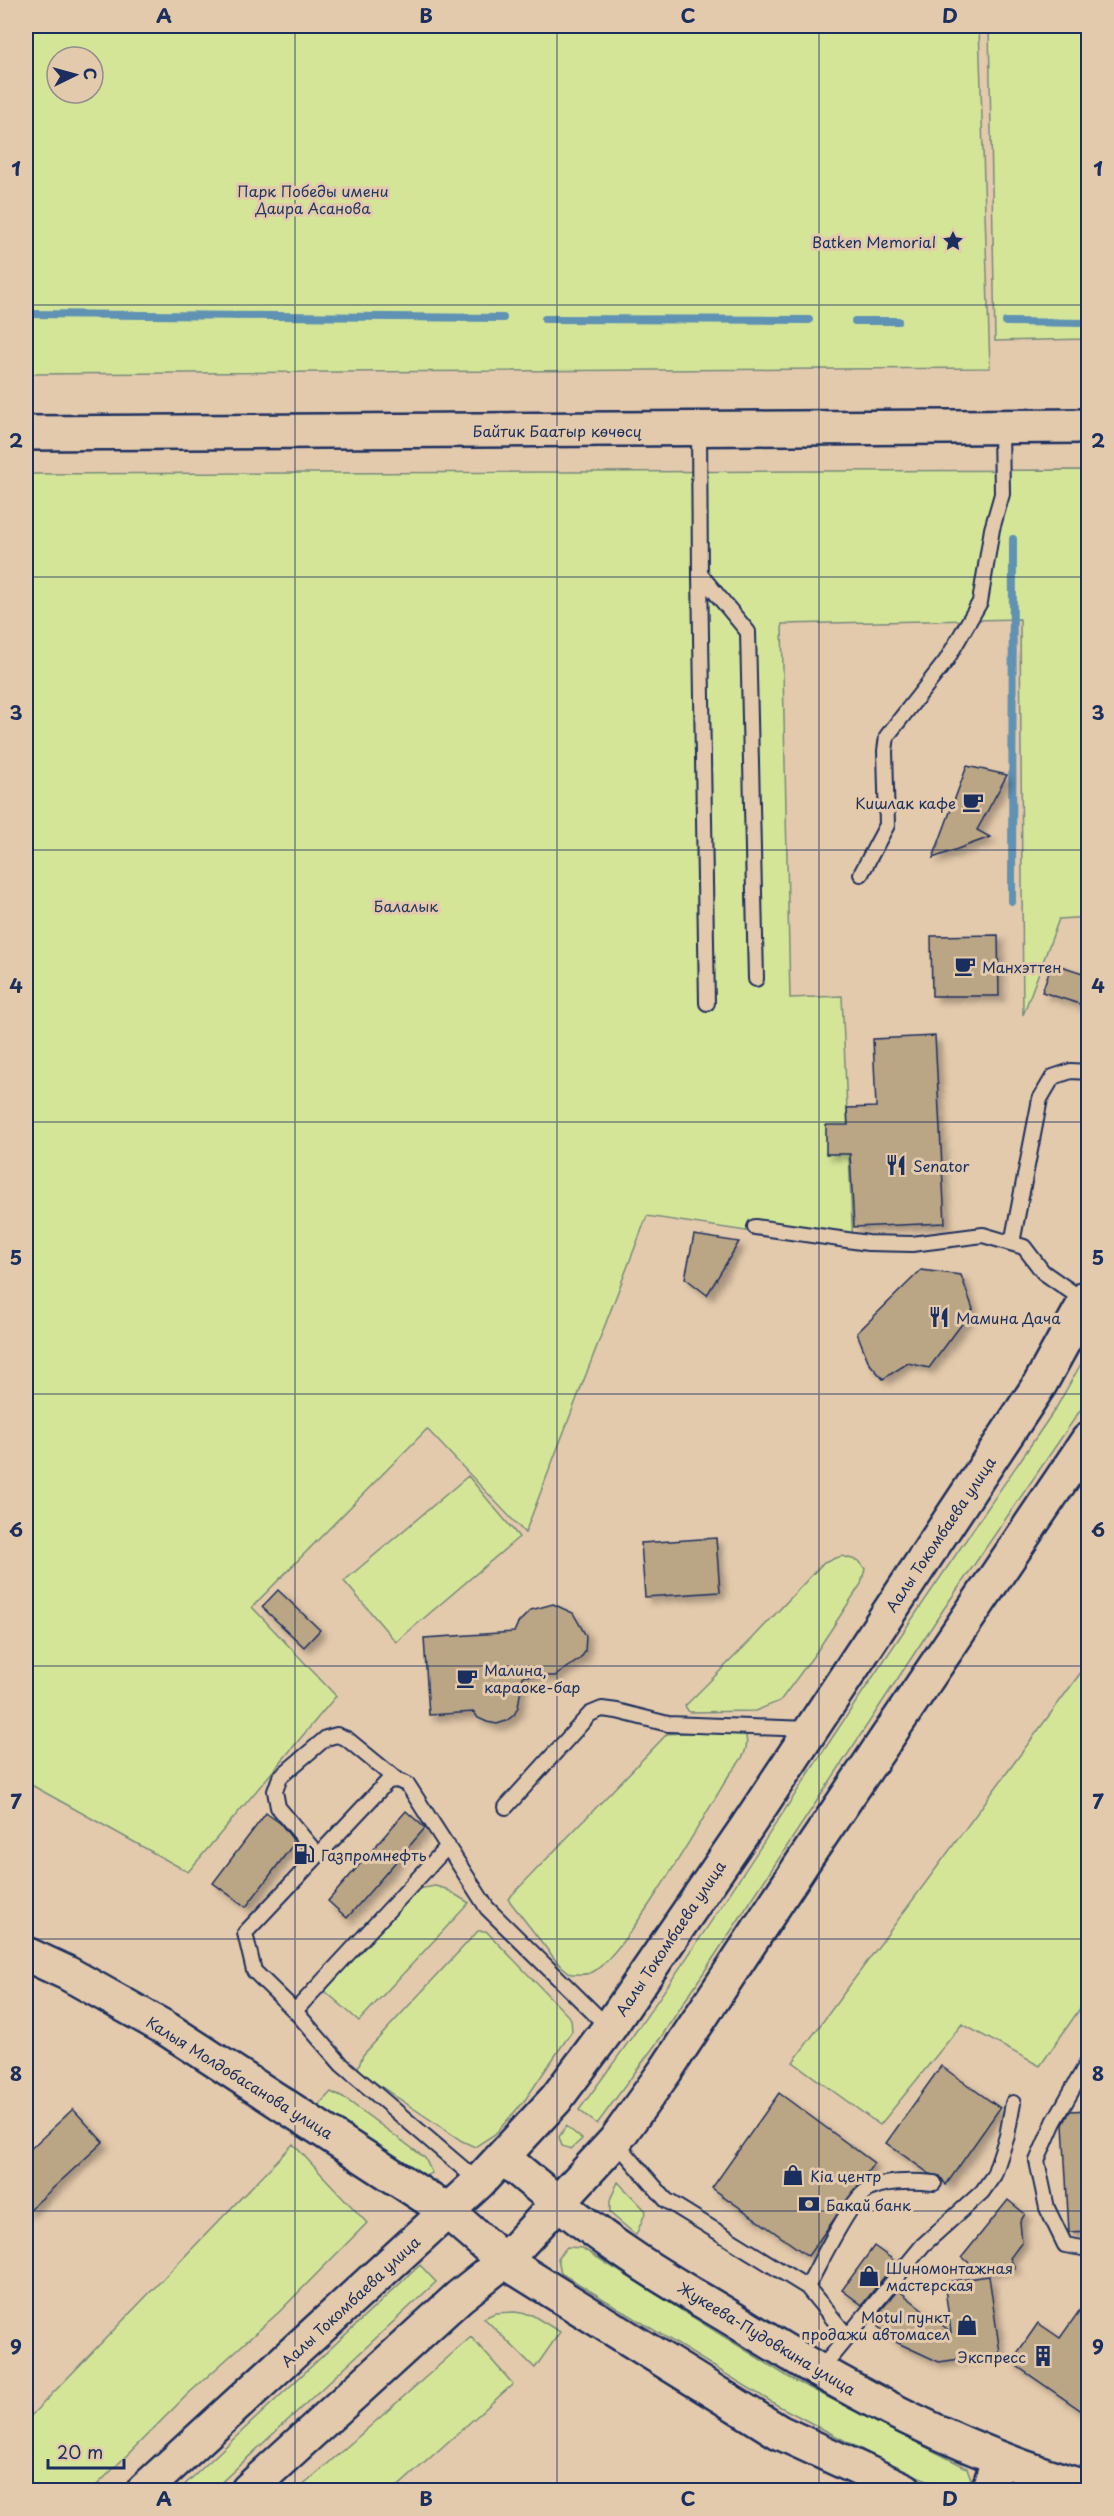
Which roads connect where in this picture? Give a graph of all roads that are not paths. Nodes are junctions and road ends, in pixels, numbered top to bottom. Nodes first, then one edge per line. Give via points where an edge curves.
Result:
1 (1089, 426) edge
2 (1001, 428) junction
3 (699, 429) junction
4 (26, 433) edge
5 (699, 574) junction
6 (861, 874) dead end
7 (756, 979) dead end
8 (707, 1003) dead end
9 (1089, 1072) edge
10 (755, 1227) dead end
11 (1012, 1243) junction
12 (1088, 1301) edge
13 (1089, 1440) edge
14 (811, 1729) junction
15 (397, 1780) junction
16 (506, 1807) dead end
17 (448, 1846) junction
18 (318, 1855) junction
19 (26, 1954) edge
20 (295, 2011) junction
21 (609, 2028) junction
22 (1089, 2062) edge
23 (1013, 2103) dead end
24 (615, 2141) junction
25 (504, 2158) junction
26 (479, 2182) junction
27 (934, 2183) dead end
28 (559, 2204) junction
29 (447, 2211) junction
30 (1089, 2249) edge
31 (504, 2261) junction
32 (807, 2287) junction
33 (848, 2337) junction
34 (819, 2372) junction
35 (999, 2459) junction
36 (1089, 2488) edge
37 (144, 2490) edge
38 (248, 2490) edge
39 (905, 2490) edge
40 (988, 2490) edge

1 - 2 main road, Байтик Баатыр көчөсү
2 - 3 main road, Байтик Баатыр көчөсү
2 - 6 lane via 1002,494 980,602 946,661 887,736 887,825
3 - 4 main road, Байтик Баатыр көчөсү
3 - 5 lane
5 - 7 lane via 748,632
5 - 8 lane
9 - 11 lane via 1071,1071 1053,1077 1040,1099
10 - 11 lane via 868,1243 912,1244 983,1235
11 - 12 lane via 1024,1247 1044,1272
12 - 14 main road, Аалы Токомбаева улица via 1040,1384
13 - 24 main road
14 - 16 lane via 668,1724 602,1709 590,1714
14 - 21 main road, Аалы Токомбаева улица
15 - 17 lane via 408,1785
15 - 18 lane via 388,1781
15 - 18 lane via 347,1738 337,1735 326,1738 280,1777 275,1791 278,1807
17 - 20 lane
17 - 21 lane via 487,1908
18 - 20 lane via 245,1933 254,1971
19 - 29 main road, Калыя Молдобасанова улица via 67,1972 167,2029
20 - 26 lane via 342,2065
21 - 25 main road, Аалы Токомбаева улица via 556,2099
22 - 30 lane via 1054,2122 1037,2161 1047,2208 1065,2245
23 - 33 lane via 994,2175 982,2192 923,2245
24 - 28 main road
24 - 32 lane via 666,2200
25 - 26 main road, Аалы Токомбаева улица
25 - 28 main road, Жукеева-Пудовкина улица
26 - 29 main road, Аалы Токомбаева улица
27 - 32 lane via 907,2181 868,2189 848,2214
28 - 31 main road
28 - 34 main road, Жукеева-Пудовкина улица via 629,2255
29 - 31 main road
29 - 37 main road, Аалы Токомбаева улица
31 - 38 main road via 459,2297
31 - 39 main road via 779,2433
32 - 33 lane
33 - 34 lane
34 - 35 main road, Жукеева-Пудовкина улица via 907,2418
35 - 36 main road, Жукеева-Пудовкина улица
35 - 40 main road

